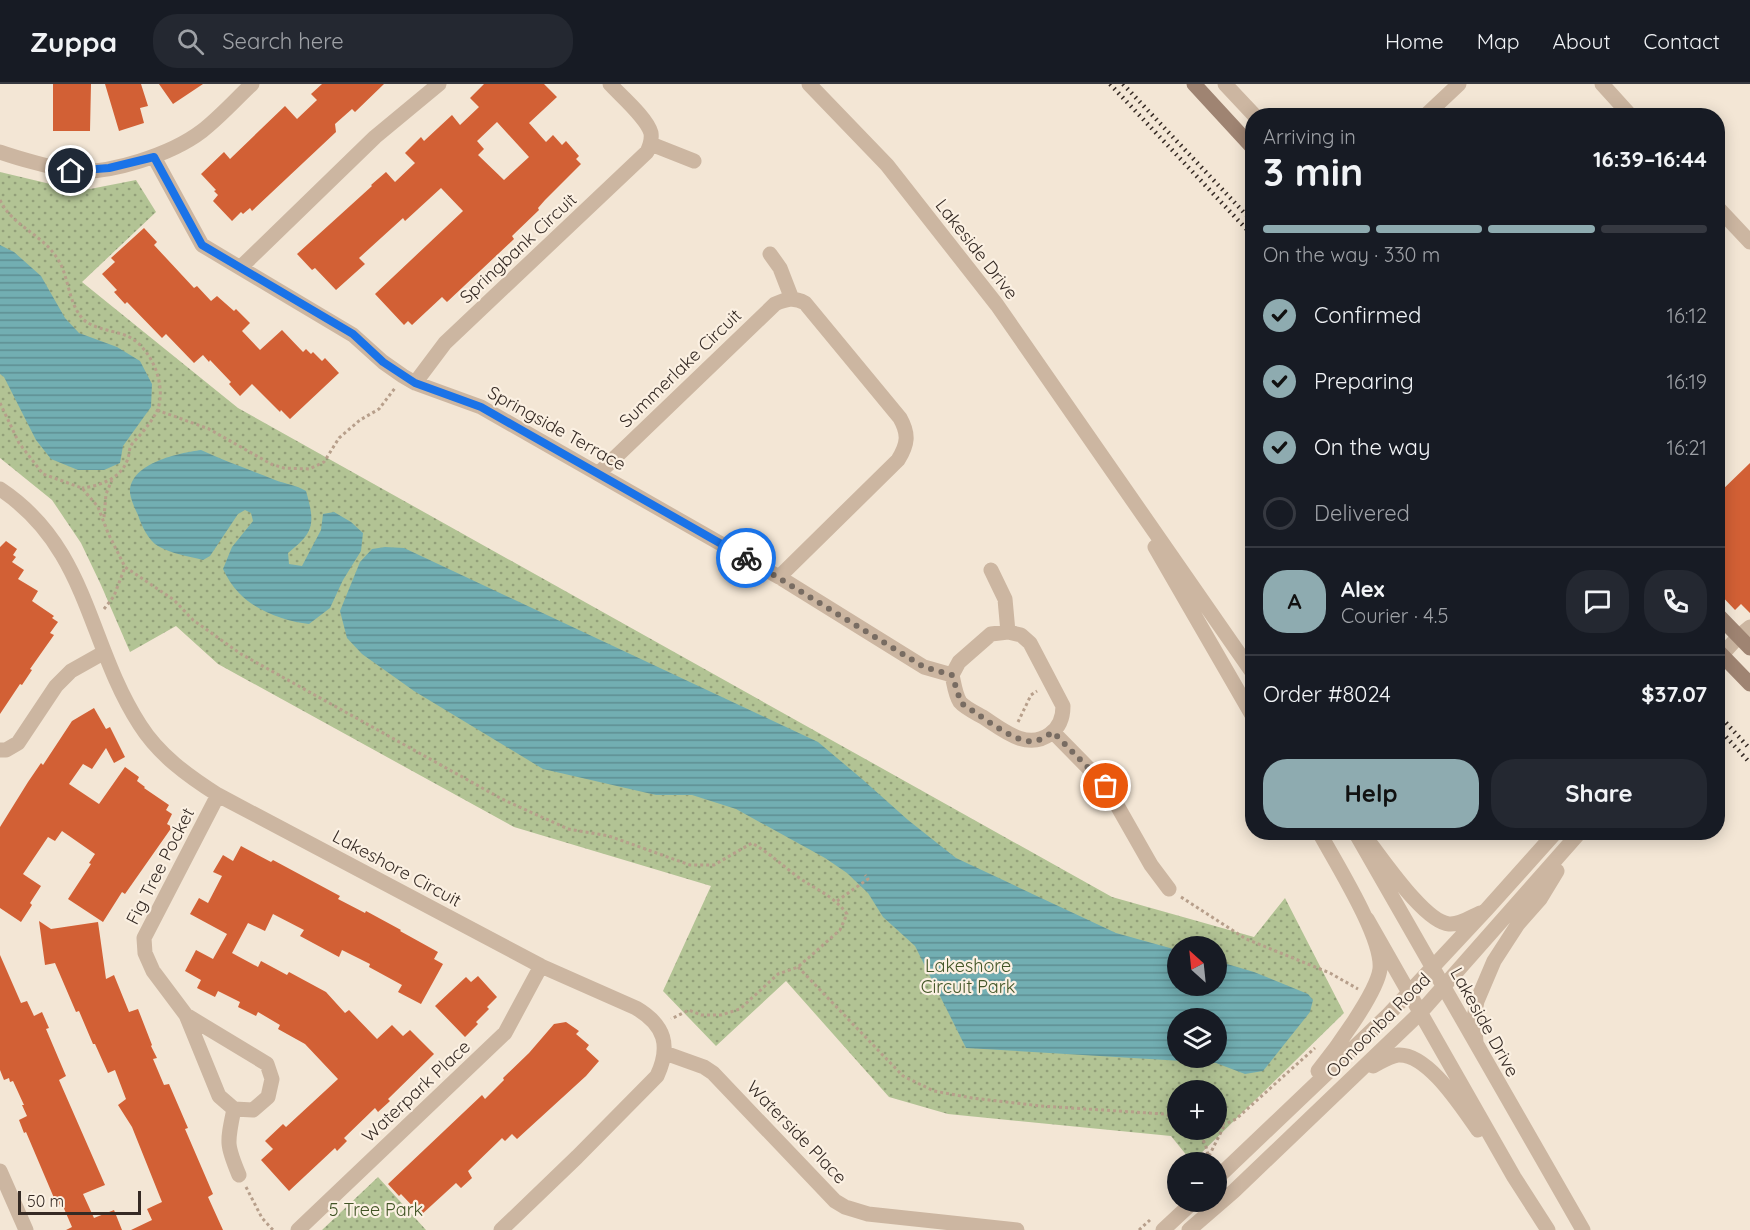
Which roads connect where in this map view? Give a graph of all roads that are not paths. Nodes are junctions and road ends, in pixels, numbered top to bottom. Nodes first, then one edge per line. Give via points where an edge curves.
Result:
1 (252, 84) edge
2 (439, 84) edge
3 (610, 84) edge
4 (809, 84) edge
5 (1194, 84) edge
6 (1225, 84) edge
7 (1459, 84) edge
8 (1602, 84) edge
9 (1248, 108) edge
10 (1434, 108) edge
11 (1624, 108) edge
12 (1245, 139) edge
13 (651, 144) junction
14 (0, 152) edge
15 (154, 157) junction
16 (694, 161) dead end
17 (1725, 215) edge
18 (1750, 242) edge
19 (770, 254) dead end
20 (241, 267) junction
21 (792, 299) junction
22 (409, 380) junction
23 (1099, 450) junction
24 (599, 473) junction
25 (0, 489) edge
26 (991, 570) dead end
27 (779, 577) junction
28 (1725, 619) edge
29 (1745, 631) edge
30 (1008, 632) junction
31 (1750, 648) edge
32 (1725, 649) edge
33 (103, 652) junction
34 (1725, 661) edge
35 (1245, 662) edge
36 (952, 675) junction
37 (1750, 684) edge
38 (1245, 704) edge
39 (1053, 732) junction
40 (0, 750) edge
41 (218, 795) junction
42 (1323, 840) edge
43 (1360, 840) edge
44 (1367, 840) edge
45 (1549, 840) edge
46 (1575, 840) edge
47 (1576, 840) edge
48 (1169, 889) road end
49 (1487, 909) junction
50 (1367, 919) junction
51 (541, 966) junction
52 (1433, 968) junction
53 (1443, 987) junction
54 (1410, 992) junction
55 (1421, 1012) junction
56 (186, 1015) junction
57 (1477, 1048) junction
58 (664, 1053) junction
59 (1355, 1077) junction
60 (234, 1109) junction
61 (1279, 1120) junction
62 (1227, 1169) edge
63 (0, 1171) edge
64 (239, 1175) road end
65 (1514, 1177) junction
66 (1182, 1212) edge
67 (26, 1230) edge
68 (298, 1230) edge
69 (501, 1230) edge
70 (1017, 1230) edge
71 (1163, 1230) edge
72 (1189, 1230) edge
73 (1548, 1230) edge
74 (1582, 1230) edge

1 - 15 street via 201,132
2 - 20 street via 375,137
3 - 13 street via 646,123
4 - 23 street, Lakeside Drive via 894,174 997,305
5 - 12 main road
6 - 9 street
7 - 10 street
8 - 11 street
13 - 16 street
13 - 22 street, Springbank Circuit via 639,161
14 - 15 street via 71,171
15 - 20 street, Springside Terrace via 202,245
17 - 18 street
19 - 21 street
20 - 22 street, Springside Terrace via 353,334
21 - 24 street, Summerlake Circuit via 775,304
21 - 27 street via 805,303 900,418 907,441 898,460
22 - 24 street, Springside Terrace via 481,407
23 - 35 street, Lakeside Drive
23 - 38 street, Lakeside Drive
24 - 27 street, Springside Terrace
25 - 33 street, Lakeshore Circuit via 30,513 60,548 75,576
26 - 30 street via 1005,599
27 - 36 street, Springside Terrace via 924,667
28 - 29 main road
29 - 31 main road
29 - 32 street
30 - 36 street via 991,634 959,662
30 - 39 street via 1021,635 1029,643 1063,706 1060,723
33 - 40 street via 71,671 56,686 18,743
33 - 41 street, Lakeshore Circuit via 140,726 163,754
34 - 37 main road
36 - 39 street via 961,703 1012,735 1028,741 1042,740
39 - 48 street via 1106,786
41 - 51 street, Lakeshore Circuit
41 - 56 street, Fig Tree Pocket via 144,938 153,971
42 - 50 street
43 - 52 street, Lakeside Drive
44 - 49 street via 1421,907 1439,921 1462,922
45 - 49 street, Oonoonba Road
46 - 53 street, Oonoonba Road
47 - 57 street via 1540,899 1494,961 1477,1001
49 - 52 street, Oonoonba Road
50 - 54 street
50 - 61 street via 1379,975 1334,1051
51 - 58 street, Lakeshore Circuit via 649,1016 664,1039
51 - 68 street, Waterpark Place via 505,1033
52 - 53 street, Lakeside Drive
52 - 54 street, Oonoonba Road
53 - 55 street, Oonoonba Road
53 - 57 street, Lakeside Drive
54 - 55 street
54 - 61 street, Oonoonba Road
55 - 59 street, Oonoonba Road
55 - 65 street
56 - 60 street, Fig Tree Pocket via 219,1096
56 - 60 street, Fig Tree Pocket via 267,1064 272,1079 268,1096 253,1110
57 - 74 street, Lakeside Drive
58 - 69 street via 657,1076
58 - 70 street, Waterside Place via 713,1073 822,1189 845,1208 868,1214
59 - 65 street via 1387,1058 1412,1057 1442,1083
59 - 72 street, Oonoonba Road
60 - 64 street via 227,1138
61 - 62 street, Oonoonba Road
63 - 67 street
65 - 73 street
66 - 71 street

